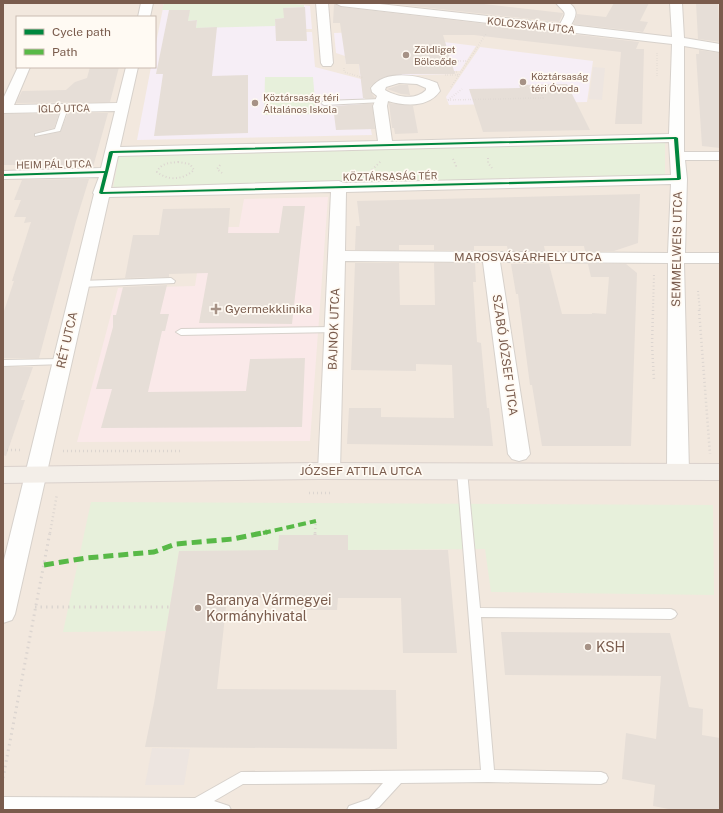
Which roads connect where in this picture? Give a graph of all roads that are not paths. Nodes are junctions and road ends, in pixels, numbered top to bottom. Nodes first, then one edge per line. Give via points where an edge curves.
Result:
1 (147, 3) edge
2 (322, 3) edge
3 (341, 3) edge
4 (562, 3) edge
5 (676, 3) edge
6 (385, 6) edge
7 (144, 16) edge
8 (564, 28) junction
9 (678, 41) junction
10 (720, 48) edge
11 (327, 59) road end
12 (24, 68) edge
13 (132, 68) edge
14 (382, 94) joint
15 (324, 103) dead end
16 (122, 107) junction
17 (66, 108) junction
18 (37, 135) dead end
19 (676, 138) junction
20 (386, 145) junction
21 (111, 152) junction
22 (677, 156) junction
23 (720, 156) edge
24 (106, 172) junction
25 (3, 175) edge
26 (679, 179) junction
27 (339, 186) junction
28 (101, 193) junction
29 (337, 256) junction
30 (491, 257) junction
31 (676, 258) junction
32 (720, 258) edge
33 (171, 281) dead end
34 (80, 284) junction
35 (334, 330) junction
36 (181, 332) dead end
37 (61, 362) junction
38 (3, 363) edge
39 (519, 454) dead end
40 (329, 471) junction
41 (462, 472) junction
42 (678, 472) junction
43 (720, 472) edge
44 (3, 474) edge
45 (35, 474) junction
46 (474, 612) junction
47 (3, 614) edge
48 (671, 614) dead end
49 (398, 776) junction
50 (488, 776) junction
51 (601, 778) dead end
52 (3, 803) edge
53 (197, 804) junction
54 (224, 810) edge
55 (354, 810) edge

1 - 7 street
2 - 11 street
3 - 6 street, KOLOZSVÁR UTCA
4 - 8 street via 570,9 571,15
5 - 9 street, SEMMELWEIS UTCA
6 - 8 street, KOLOZSVÁR UTCA
8 - 9 street, KOLOZSVÁR UTCA
9 - 10 street, KOLOZSVÁR UTCA
9 - 19 street, SEMMELWEIS UTCA
12 - 17 street, IGLÓ UTCA via 5,109
13 - 16 street, RÉT UTCA
14 - 15 lane
14 - 20 street
16 - 17 street, IGLÓ UTCA
16 - 21 street, RÉT UTCA
17 - 18 lane via 58,130
19 - 20 street
19 - 22 street, SEMMELWEIS UTCA
20 - 21 street
21 - 24 street, RÉT UTCA
22 - 23 street
22 - 26 street, SEMMELWEIS UTCA
24 - 25 street, HEIM PÁL UTCA
24 - 28 street, RÉT UTCA
26 - 27 street, KÖZTÁRSASÁG TÉR
26 - 31 street, SEMMELWEIS UTCA
27 - 28 street, KÖZTÁRSASÁG TÉR
27 - 29 street, BAJNOK UTCA
28 - 34 street, RÉT UTCA
29 - 30 street, MAROSVÁSÁRHELY UTCA
29 - 35 street, BAJNOK UTCA
30 - 31 street, MAROSVÁSÁRHELY UTCA
30 - 39 street, SZABÓ JÓZSEF UTCA
31 - 32 street, MAROSVÁSÁRHELY UTCA
31 - 42 street, SEMMELWEIS UTCA
33 - 34 lane
34 - 37 street, RÉT UTCA
35 - 36 lane
35 - 40 street, BAJNOK UTCA
37 - 38 lane
37 - 45 street, RÉT UTCA
40 - 41 main road, JÓZSEF ATTILA UTCA
40 - 45 main road, JÓZSEF ATTILA UTCA
41 - 42 main road, JÓZSEF ATTILA UTCA
41 - 46 lane
42 - 43 main road, JÓZSEF ATTILA UTCA
44 - 45 main road, JÓZSEF ATTILA UTCA
45 - 47 street, RÉT UTCA
46 - 48 lane
46 - 50 lane
49 - 50 lane
49 - 53 lane via 241,778
49 - 55 lane via 374,803
50 - 51 lane
52 - 53 lane
53 - 54 lane

